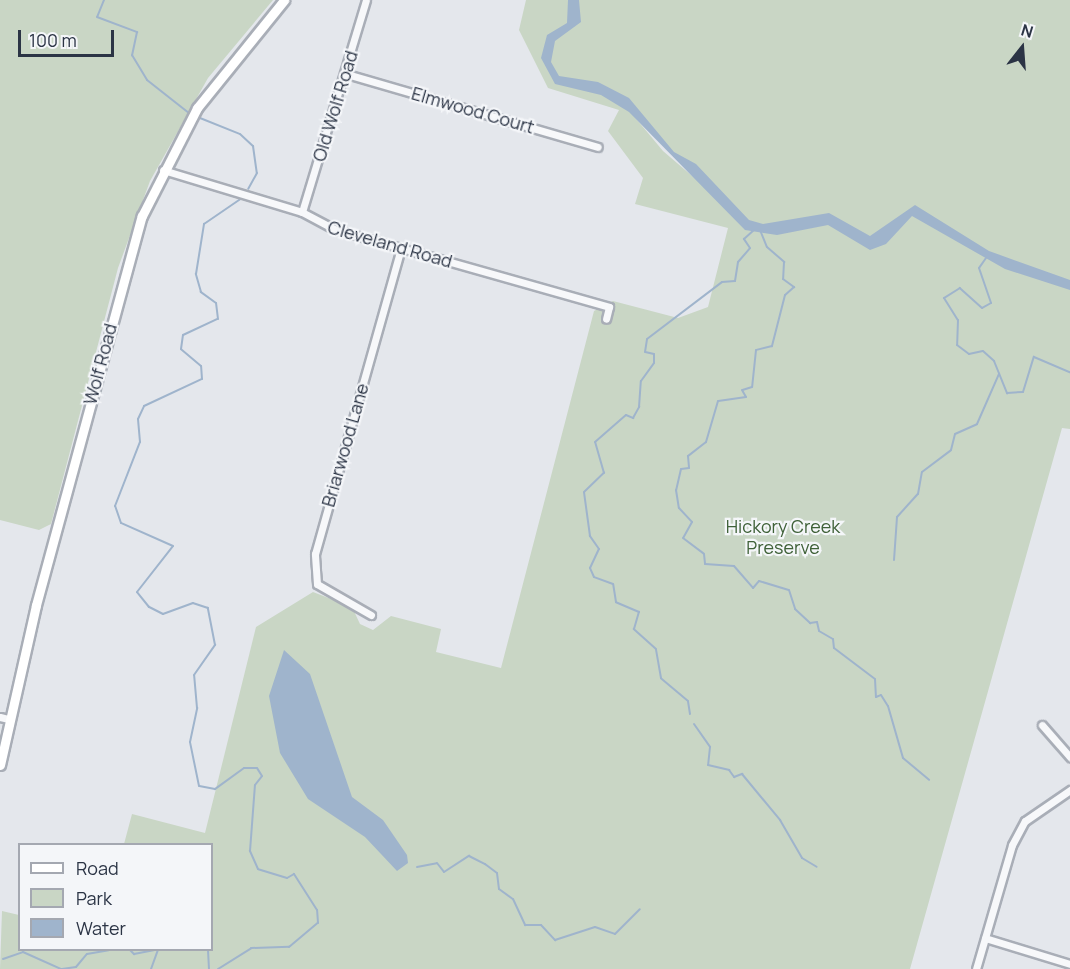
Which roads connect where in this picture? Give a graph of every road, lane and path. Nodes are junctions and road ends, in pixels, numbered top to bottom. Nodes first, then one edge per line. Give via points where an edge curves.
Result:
1 (284, 0) edge
2 (366, 0) edge
3 (347, 74) junction
4 (598, 147) dead end
5 (163, 170) junction
6 (302, 212) junction
7 (400, 248) junction
8 (606, 319) dead end
9 (371, 615) dead end
10 (4, 718) edge
11 (1042, 725) dead end
12 (1070, 758) edge
13 (0, 765) edge
14 (1070, 790) edge
15 (985, 938) junction
16 (1070, 964) edge
17 (976, 969) edge

1 - 5 main road, Wolf Road via 196,108
2 - 3 street, Old Wolf Road
3 - 4 street, Elmwood Court
3 - 6 street, Old Wolf Road
5 - 6 street, Cleveland Road
5 - 10 main road, Wolf Road via 118,293
6 - 7 street, Cleveland Road via 334,229
7 - 8 street, Cleveland Road via 609,307
7 - 9 street, Briarwood Lane via 315,554 317,584
10 - 13 main road, Wolf Road
11 - 12 street
14 - 15 street via 1025,821 1012,845
15 - 16 street
15 - 17 street

